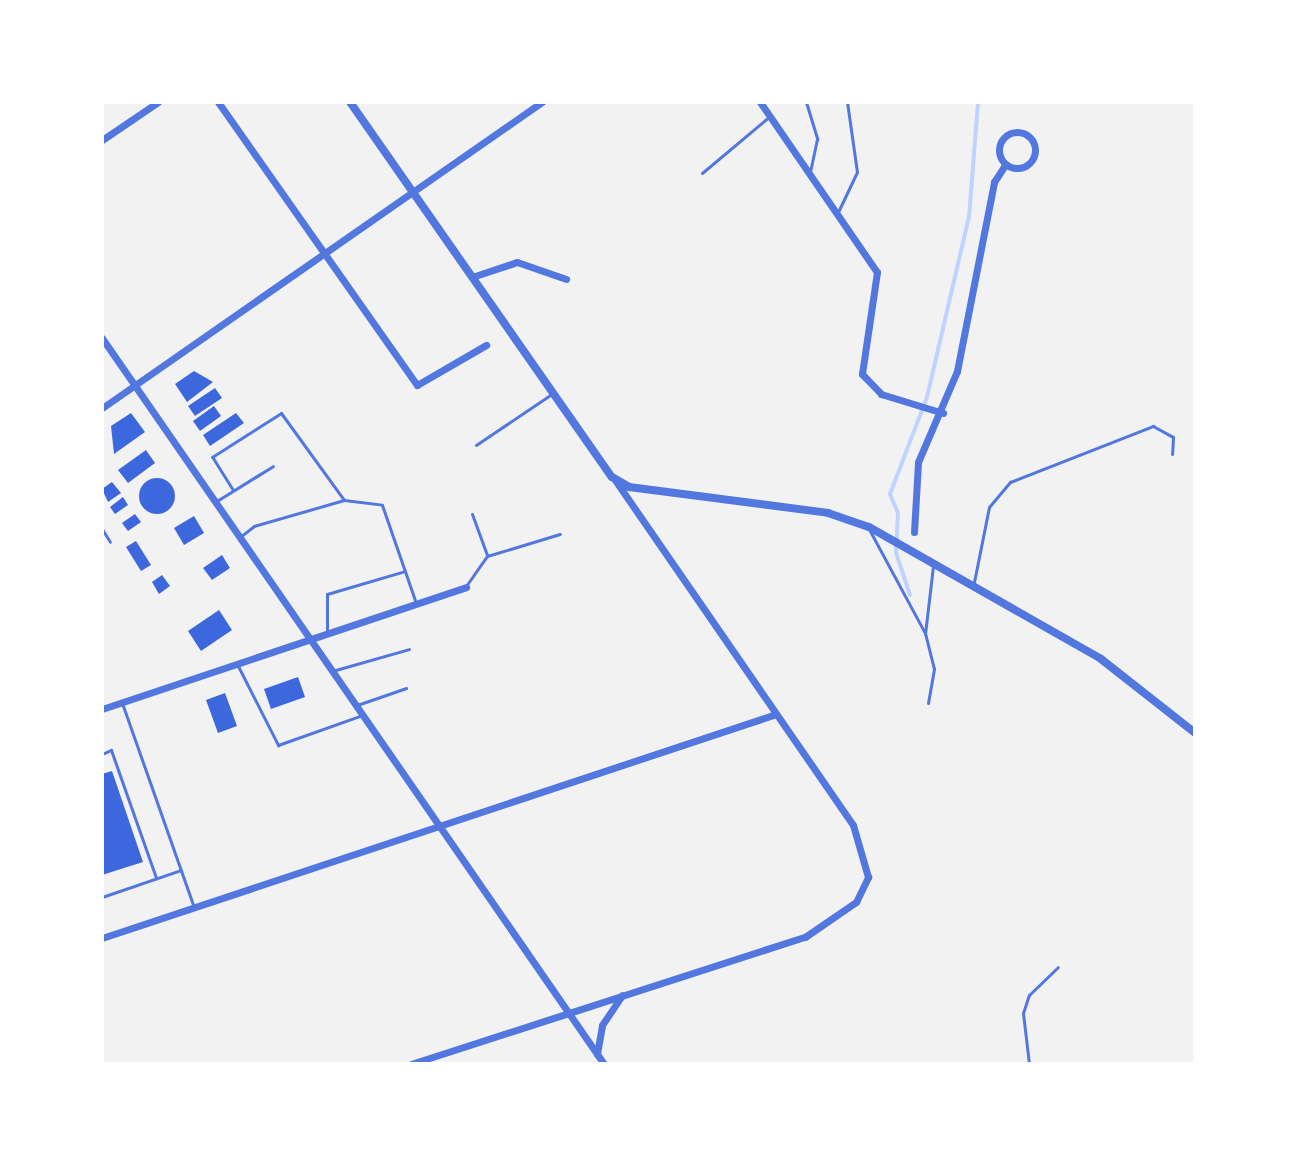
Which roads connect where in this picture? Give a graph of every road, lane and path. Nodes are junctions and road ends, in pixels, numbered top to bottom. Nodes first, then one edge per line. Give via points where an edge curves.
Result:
1 (158, 102) edge
2 (218, 102) edge
3 (350, 102) edge
4 (542, 102) edge
5 (760, 102) edge
6 (806, 102) edge
7 (847, 102) edge
8 (770, 116) junction
9 (102, 140) edge
10 (1005, 165) junction
11 (810, 171) junction
12 (702, 173) dead end
13 (412, 192) junction
14 (838, 212) junction
15 (325, 252) junction
16 (472, 277) junction
17 (566, 279) dead end
18 (102, 338) edge
19 (486, 345) dead end
20 (135, 384) junction
21 (553, 392) junction
22 (102, 408) edge
23 (943, 413) junction
24 (476, 445) dead end
25 (1172, 454) dead end
26 (273, 466) dead end
27 (612, 477) junction
28 (233, 490) junction
29 (344, 500) junction
30 (215, 502) junction
31 (472, 514) dead end
32 (869, 527) junction
33 (102, 529) edge
34 (914, 532) dead end
35 (560, 534) dead end
36 (240, 537) junction
37 (110, 542) dead end
38 (487, 556) junction
39 (934, 563) junction
40 (405, 571) junction
41 (973, 586) junction
42 (466, 587) joint
43 (416, 603) junction
44 (327, 632) junction
45 (925, 634) junction
46 (309, 638) junction
47 (409, 649) dead end
48 (237, 662) junction
49 (332, 671) junction
50 (406, 688) dead end
51 (122, 702) junction
52 (928, 703) dead end
53 (357, 705) junction
54 (102, 709) edge
55 (776, 714) junction
56 (364, 715) junction
57 (1195, 733) edge
58 (102, 754) edge
59 (443, 825) junction
60 (181, 870) junction
61 (156, 878) junction
62 (102, 897) edge
63 (194, 907) junction
64 (102, 938) edge
65 (1058, 967) dead end
66 (623, 994) junction
67 (567, 1013) junction
68 (597, 1054) junction
69 (411, 1064) edge
70 (604, 1064) edge
71 (1029, 1064) edge

1 - 9 street
2 - 15 street
3 - 13 street
4 - 13 street
5 - 8 street
6 - 11 lane via 817,139
7 - 14 lane via 857,172
8 - 11 street
8 - 12 lane
10 - 10 street via 1031,161 1031,137 1019,131 1002,138 998,154
10 - 23 street via 994,182
11 - 14 street
13 - 15 street
13 - 16 street
14 - 23 street via 879,286 862,374 881,394
15 - 19 street via 417,385
15 - 20 street
16 - 17 street via 517,262
16 - 21 street
18 - 20 street
20 - 22 street
20 - 30 street
21 - 24 lane
21 - 27 street
23 - 34 street via 918,462
25 - 41 lane via 1173,437 1153,426 1010,482 989,507
26 - 28 lane
27 - 32 street via 629,487 828,513
27 - 55 street
28 - 29 lane via 212,457 281,413
28 - 30 lane
29 - 36 lane via 254,526
29 - 40 lane via 382,505
30 - 36 street
31 - 38 lane
32 - 39 street
32 - 45 lane
33 - 37 lane
35 - 38 lane
36 - 46 street
38 - 42 lane
39 - 41 street
39 - 45 lane
40 - 43 lane
40 - 44 lane via 327,594
41 - 57 street via 1101,659
42 - 43 street
43 - 44 street
44 - 46 street
45 - 52 lane via 934,669
46 - 48 street
46 - 49 street
47 - 49 lane
48 - 51 street
48 - 56 lane via 278,745
49 - 53 street
50 - 53 lane
51 - 54 street
51 - 60 lane
53 - 56 street
55 - 59 street
55 - 66 street via 853,825 868,877 856,902 805,937
56 - 59 street
58 - 61 lane via 111,750
59 - 63 street
59 - 67 street
60 - 61 lane
60 - 63 lane
61 - 62 lane
63 - 64 street
65 - 71 lane via 1029,995 1023,1013
66 - 67 street
66 - 68 street via 602,1025
67 - 68 street
67 - 69 street
68 - 70 street

